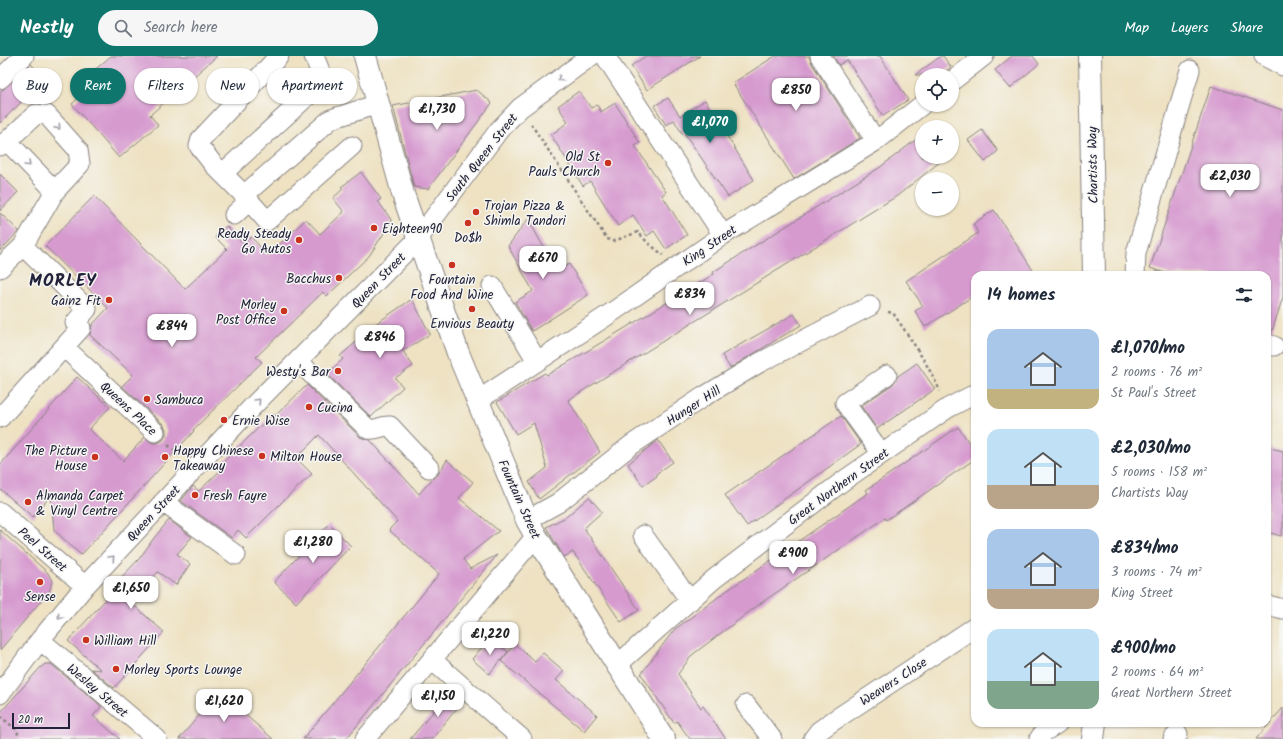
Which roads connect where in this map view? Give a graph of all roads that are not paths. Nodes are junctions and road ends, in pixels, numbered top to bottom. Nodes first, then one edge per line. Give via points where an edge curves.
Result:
1 (24, 56) edge
2 (279, 56) edge
3 (314, 56) edge
4 (365, 56) edge
5 (592, 56) edge
6 (605, 56) edge
7 (820, 56) edge
8 (984, 56) edge
9 (1090, 56) edge
10 (1264, 56) edge
11 (1283, 66) edge
12 (1190, 70) dead end
13 (959, 76) edge
14 (0, 79) edge
15 (378, 104) junction
16 (915, 110) edge
17 (876, 141) junction
18 (3, 144) edge
19 (352, 146) dead end
20 (223, 173) junction
21 (54, 191) junction
22 (246, 198) junction
23 (234, 215) dead end
24 (723, 235) junction
25 (418, 239) junction
26 (22, 246) junction
27 (0, 268) edge
28 (1094, 271) edge
29 (1135, 271) edge
30 (492, 286) dead end
31 (870, 306) road end
32 (64, 347) junction
33 (298, 361) junction
34 (537, 361) junction
35 (887, 375) dead end
36 (971, 396) edge
37 (477, 401) junction
38 (0, 418) edge
39 (155, 432) road end
40 (882, 454) junction
41 (429, 468) dead end
42 (163, 502) junction
43 (0, 512) edge
44 (531, 528) junction
45 (643, 535) dead end
46 (236, 555) dead end
47 (85, 586) junction
48 (690, 600) junction
49 (1271, 606) edge
50 (1283, 609) edge
51 (971, 630) edge
52 (40, 640) junction
53 (432, 660) junction
54 (616, 666) junction
55 (0, 694) edge
56 (746, 705) dead end
57 (1052, 727) edge
58 (1095, 727) edge
59 (156, 739) edge
60 (365, 739) edge
61 (522, 739) edge
62 (664, 739) edge
63 (772, 739) edge
64 (813, 739) edge
65 (1038, 739) edge
66 (1093, 739) edge

1 - 14 street
2 - 20 street via 201,138 199,146
3 - 20 street via 322,76 314,90
4 - 15 main road, Fountain Street
5 -> 25 street, South Queen Street via 520,108 499,130
6 - 24 street
7 - 17 street
8 - 13 street
9 - 28 main road, Chartists Way
10 - 11 street
12 - 29 street via 1136,253
15 - 22 street via 331,119
15 - 25 main road, Fountain Street
16 - 17 street, King Street
17 - 24 street, King Street
18 -> 21 street
18 -> 21 street via 36,114 47,115 78,150 80,164
19 - 22 street via 267,221
20 - 22 street
21 - 26 street
22 - 23 street
24 - 34 street, King Street
25 - 33 street, Queen Street
25 - 37 main road, Fountain Street
26 - 27 street
26 - 32 street via 87,309 75,323 80,328
30 - 34 street
31 - 44 street, Hunger Hill via 759,362 703,397 630,446 558,503
32 - 38 street
32 - 39 street, Queens Place
33 - 41 street via 368,429 390,426
42 -> 33 street, Queen Street
34 - 37 street, King Street
35 - 40 street via 845,403
36 - 40 street, Great Northern Street via 948,408
37 - 44 main road, Fountain Street
40 - 48 street, Great Northern Street via 843,481
42 - 46 street
47 -> 42 street, Queen Street
43 - 47 street, Peel Street
44 - 53 street
44 - 54 main road, Fountain Street
45 - 48 street
47 -> 52 street, Queen Street
48 - 54 street, Great Northern Street
49 - 50 street
51 - 64 street, Weavers Close via 833,721
52 - 55 street, Queen Street
52 - 59 street, Wesley Street
53 - 60 street
53 - 61 street
54 - 62 main road, Fountain Street
56 - 63 street
57 - 65 street
58 - 66 main road

